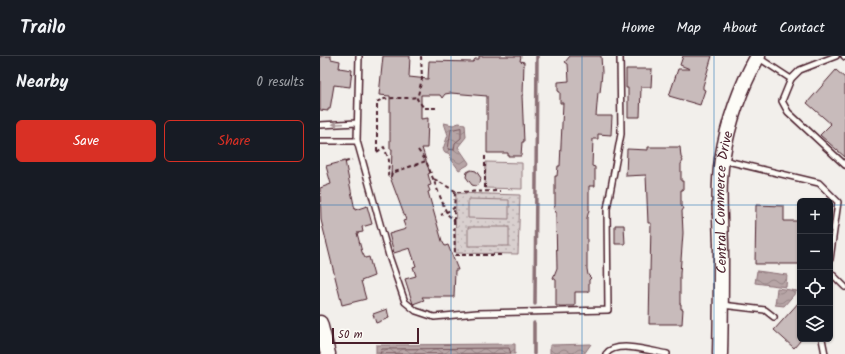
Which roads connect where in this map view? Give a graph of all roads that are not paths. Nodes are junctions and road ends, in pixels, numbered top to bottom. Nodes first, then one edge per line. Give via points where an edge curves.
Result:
1 (359, 56) edge
2 (620, 56) edge
3 (758, 56) edge
4 (836, 56) edge
5 (791, 79) junction
6 (320, 124) edge
7 (357, 124) junction
8 (320, 141) edge
9 (356, 141) junction
10 (722, 160) junction
11 (845, 165) edge
12 (833, 238) edge
13 (833, 275) edge
14 (845, 287) edge
15 (722, 305) junction
16 (774, 317) dead end
17 (320, 323) edge
18 (823, 342) edge
19 (328, 354) edge
20 (606, 354) edge
21 (667, 354) edge
22 (720, 354) edge
23 (826, 354) edge

1 - 7 lane
2 - 9 lane via 621,134 607,209 608,310 434,317 416,311 405,302
3 - 5 lane
3 - 10 street, Central Commerce Drive via 742,88
4 - 5 lane via 800,70
5 - 11 lane via 782,101 788,112
7 -> 6 lane
7 - 9 lane
8 - 9 lane
10 - 12 lane via 819,183 838,202
10 - 15 street, Central Commerce Drive
13 - 14 lane
15 - 16 lane via 764,310
15 - 22 street, Central Commerce Drive
17 - 19 street
18 - 23 lane
20 - 21 lane via 618,346

